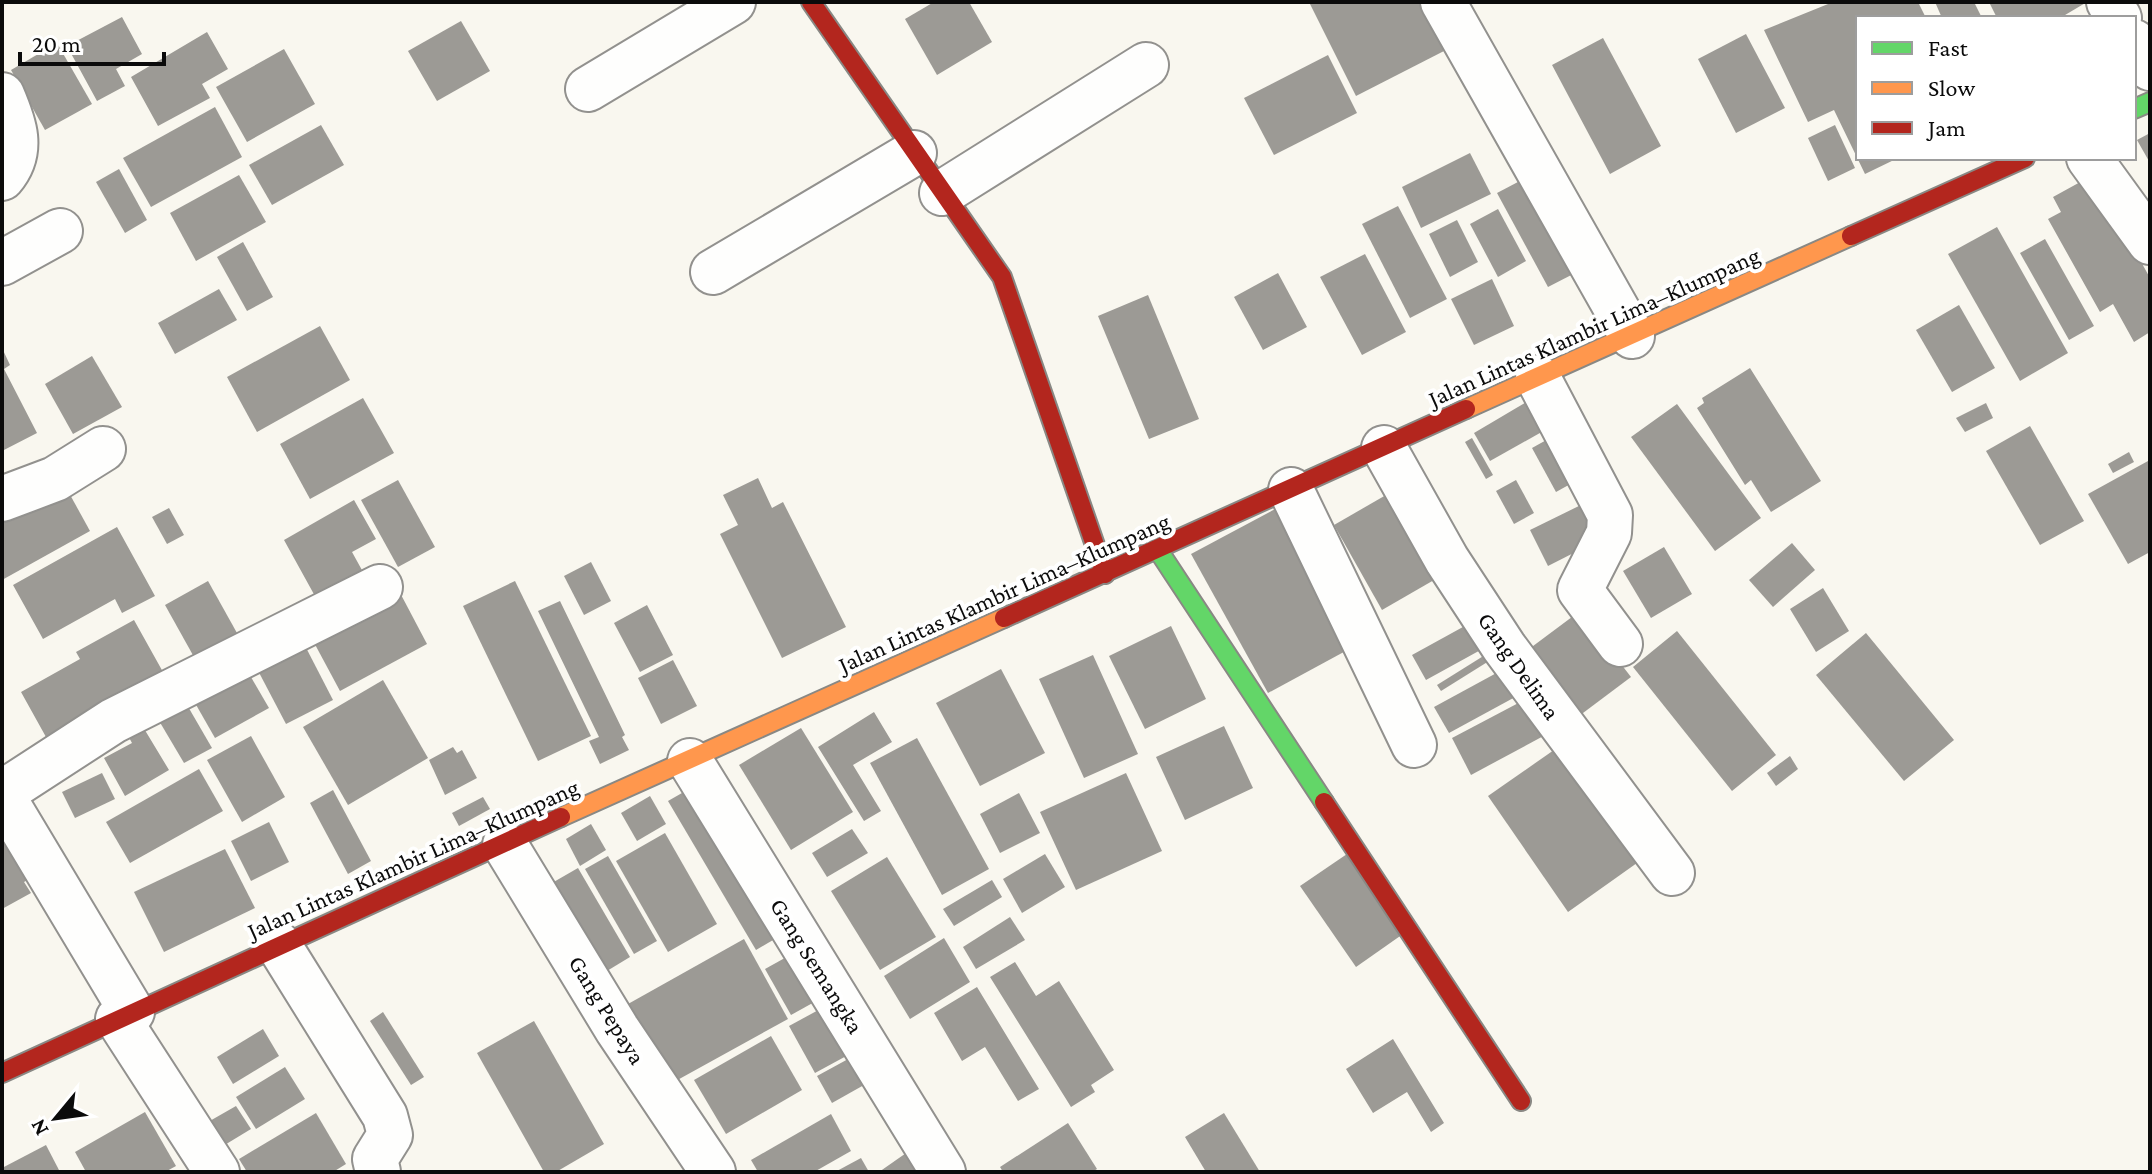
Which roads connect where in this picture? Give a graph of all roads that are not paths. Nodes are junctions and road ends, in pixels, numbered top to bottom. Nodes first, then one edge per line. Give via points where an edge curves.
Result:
1 (733, 2) edge
2 (1443, 2) edge
3 (822, 6) edge
4 (2136, 45) edge
5 (1146, 65) dead end
6 (2150, 68) edge
7 (588, 89) dead end
8 (2, 95) edge
9 (914, 153) junction
10 (2021, 160) edge
11 (2090, 160) edge
12 (2, 178) edge
13 (942, 193) junction
14 (60, 231) dead end
15 (2150, 242) edge
16 (2, 263) edge
17 (713, 272) dead end
18 (1632, 336) junction
19 (1538, 378) junction
20 (1384, 448) junction
21 (103, 449) dead end
22 (1291, 490) junction
23 (2, 499) edge
24 (1158, 550) junction
25 (1105, 574) junction
26 (380, 587) dead end
27 (1620, 644) dead end
28 (1414, 745) dead end
29 (690, 761) junction
30 (2, 794) edge
31 (505, 845) junction
32 (1672, 873) dead end
33 (278, 944) junction
34 (125, 1016) junction
35 (2, 1073) edge
36 (1521, 1101) dead end
37 (217, 1172) edge
38 (378, 1172) edge
39 (713, 1172) edge
40 (943, 1172) edge

1 - 7 street
2 - 18 street
3 - 9 main road
4 - 6 street
5 - 13 street
8 - 12 street via 16,127 9,170
9 - 13 main road
9 - 17 street
10 - 18 main road, Jalan Lintas Klambir Lima–Klumpang
11 - 15 street
13 - 25 main road via 1002,277
14 - 16 street
18 - 19 main road, Jalan Lintas Klambir Lima–Klumpang
19 - 20 main road, Jalan Lintas Klambir Lima–Klumpang
19 - 27 street via 1610,515 1609,533 1580,590
20 - 22 main road, Jalan Lintas Klambir Lima–Klumpang
20 - 32 street, Gang Delima via 1504,647
21 - 23 street via 55,479
22 - 24 main road, Jalan Lintas Klambir Lima–Klumpang
22 - 28 street
24 - 25 main road, Jalan Lintas Klambir Lima–Klumpang
24 - 36 main road
25 - 29 main road, Jalan Lintas Klambir Lima–Klumpang
26 - 30 street via 113,721
29 - 31 main road, Jalan Lintas Klambir Lima–Klumpang
29 - 40 street, Gang Semangka
30 - 34 street
31 - 33 main road, Jalan Lintas Klambir Lima–Klumpang
31 - 39 street, Gang Pepaya via 617,1029
33 - 34 main road, Jalan Lintas Klambir Lima–Klumpang
33 - 38 street via 385,1116 390,1135 375,1159
34 - 35 main road, Jalan Lintas Klambir Lima–Klumpang
34 - 37 street

